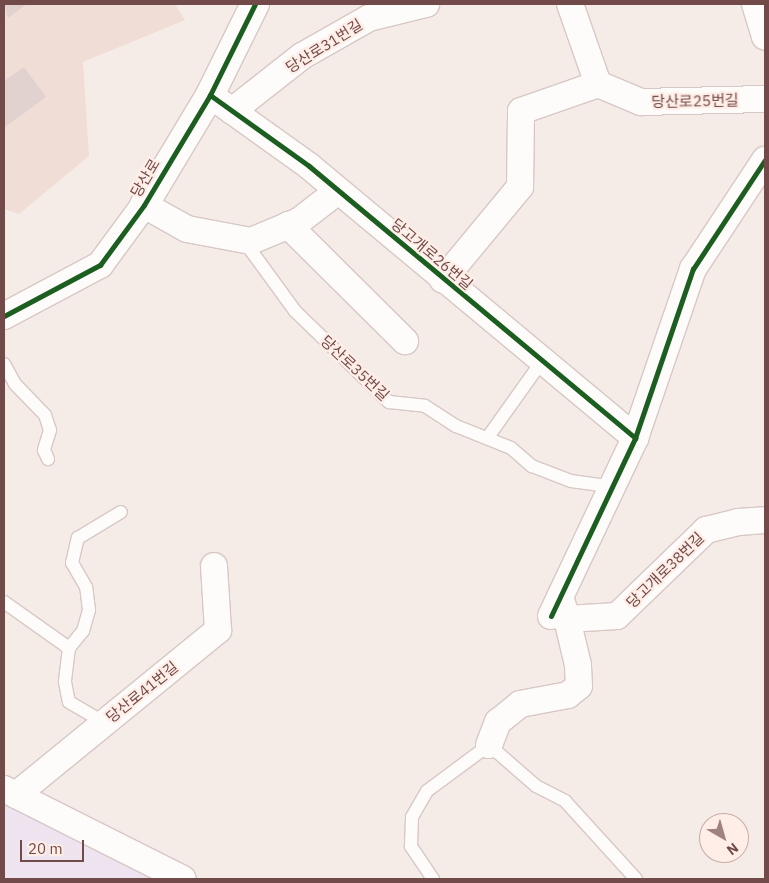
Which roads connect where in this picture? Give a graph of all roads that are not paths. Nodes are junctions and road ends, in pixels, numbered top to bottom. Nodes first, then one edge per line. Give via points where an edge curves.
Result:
1 (255, 4) edge
2 (426, 4) edge
3 (570, 4) edge
4 (755, 4) edge
5 (765, 38) edge
6 (598, 84) junction
7 (210, 95) junction
8 (765, 99) edge
9 (232, 111) junction
10 (765, 160) edge
11 (338, 191) junction
12 (144, 205) junction
13 (288, 225) junction
14 (246, 240) junction
15 (443, 280) junction
16 (4, 316) edge
17 (405, 341) dead end
18 (542, 361) junction
19 (4, 364) edge
20 (488, 437) junction
21 (635, 438) junction
22 (48, 459) dead end
23 (614, 487) junction
24 (121, 512) dead end
25 (765, 520) edge
26 (214, 566) dead end
27 (4, 602) edge
28 (559, 611) junction
29 (69, 648) junction
30 (105, 723) junction
31 (489, 745) junction
32 (10, 792) edge
33 (183, 879) edge
34 (433, 879) edge
35 (636, 879) edge

1 - 7 street, 당산로
2 - 9 street, 당산로31번길 via 370,18 302,56
3 - 6 street
4 - 5 street
6 - 8 street, 당산로25번길 via 641,102
6 - 15 street, 당고개로26번길 via 522,111 520,188
7 - 9 street, 당고개로26번길
7 - 12 street, 당산로
9 - 11 street, 당고개로26번길
10 - 21 street via 693,269
11 - 13 street
11 - 15 street, 당고개로26번길
12 - 14 street via 187,229
12 - 16 street, 당산로 via 100,265
13 - 14 street
13 - 17 street
14 - 20 lane, 당산로35번길 via 295,311 389,402 425,406 456,426
15 - 18 street, 당고개로26번길
18 - 20 lane
18 - 21 street, 당고개로26번길
19 - 22 lane via 15,384 45,415 50,430 44,450
20 - 23 lane, 당산로35번길 via 511,448 532,466 572,481
21 - 23 street
23 - 28 street
24 - 29 lane via 78,538 72,563 86,587 89,610 83,632
25 - 28 street, 당고개로38번길 via 738,522 706,530 617,616
26 - 30 street, 당산로41번길 via 218,630
27 - 29 lane
28 - 31 street via 578,665 579,686 568,695 520,704 498,722
29 - 30 lane via 65,682 69,702
30 - 32 street, 당산로41번길
31 - 34 lane via 426,791 412,816 410,846
31 - 35 lane via 536,786 565,801
32 - 33 street

